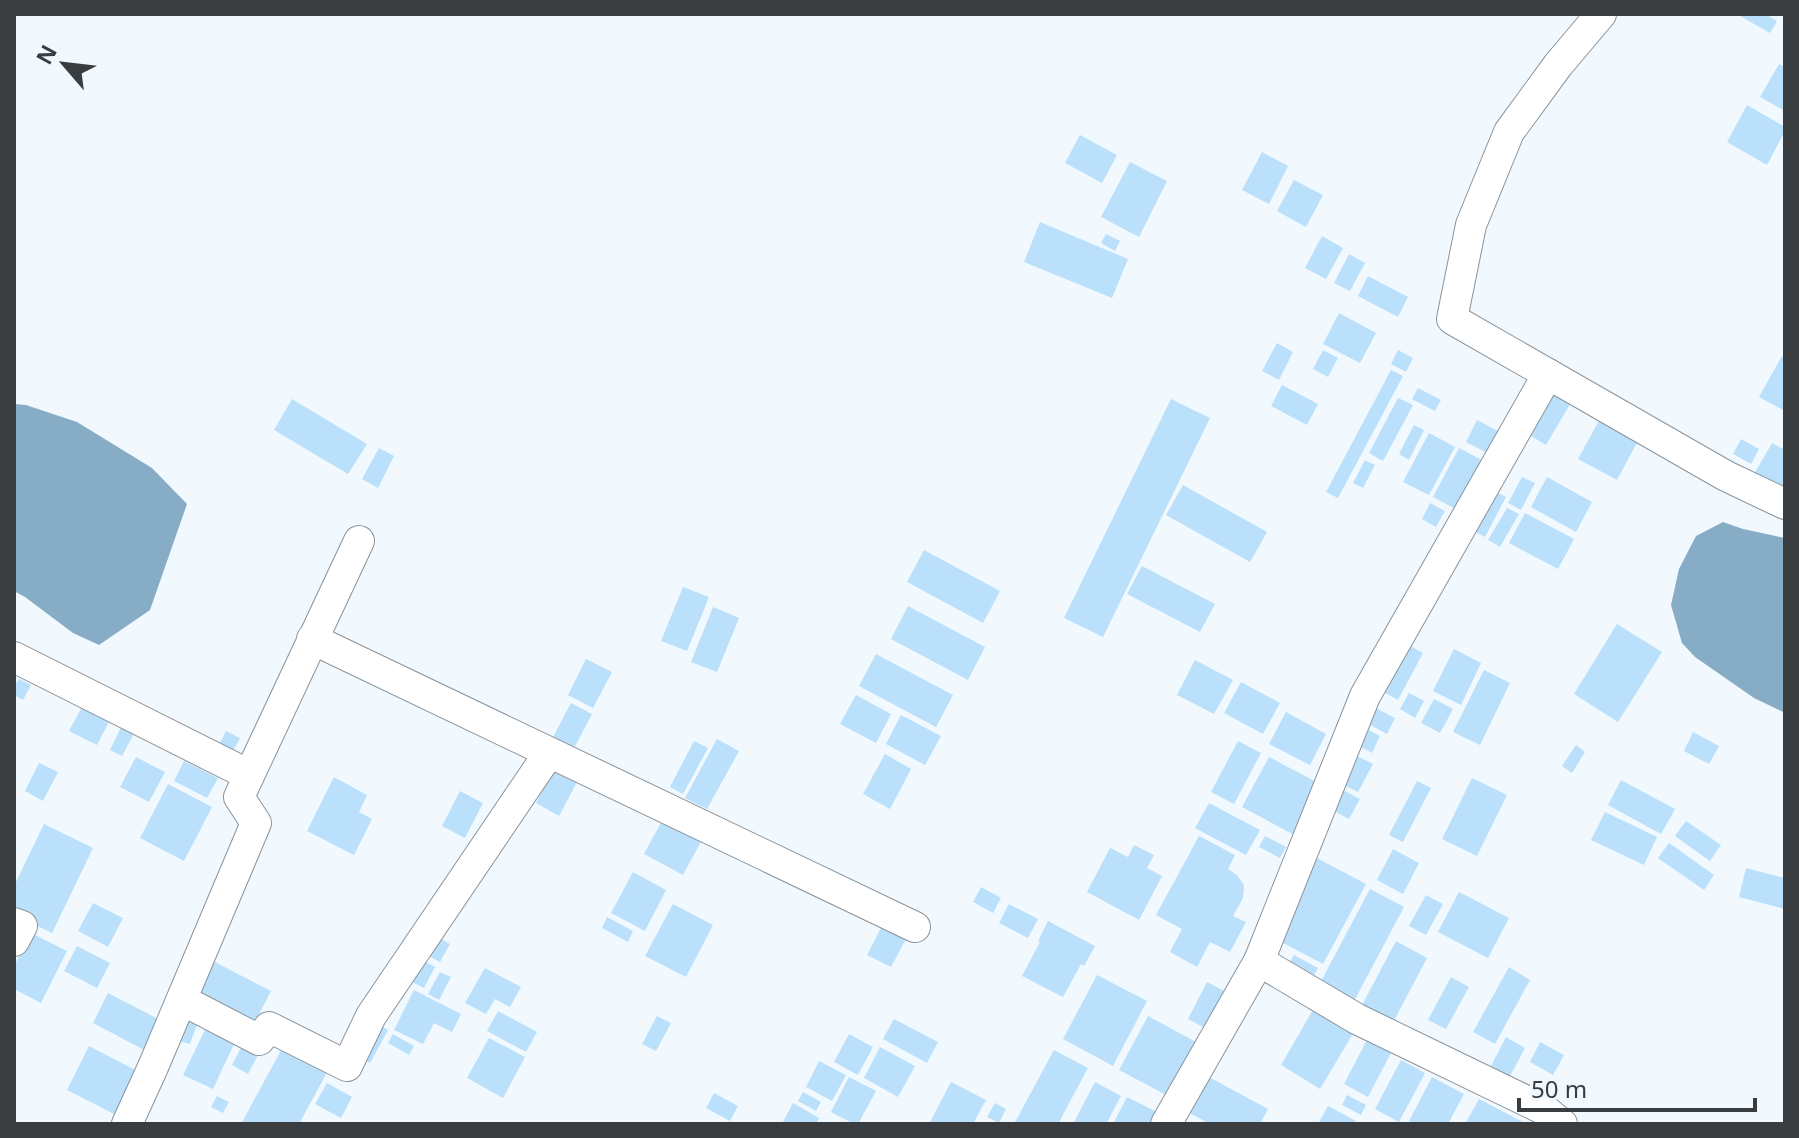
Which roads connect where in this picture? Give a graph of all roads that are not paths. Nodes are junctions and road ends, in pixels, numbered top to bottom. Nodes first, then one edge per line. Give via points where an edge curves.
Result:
1 (1601, 14) edge
2 (1548, 374) junction
3 (1785, 504) edge
4 (359, 541) dead end
5 (312, 639) junction
6 (14, 657) edge
7 (549, 753) junction
8 (249, 775) junction
9 (14, 923) edge
10 (915, 927) dead end
11 (14, 941) edge
12 (1259, 961) junction
13 (182, 1000) junction
14 (127, 1124) edge
15 (1166, 1124) edge
16 (1562, 1124) edge

1 - 2 street via 1509,132 1471,225 1452,319
2 - 3 street
2 - 12 street via 1365,696
4 - 5 street
5 - 7 street
5 - 8 street
6 - 8 street
7 - 10 street
7 - 13 street via 371,1016 347,1066 269,1027 259,1040
8 - 13 street via 239,797 256,823
9 - 11 street via 22,926
12 - 15 street
12 - 16 street via 1357,1019 1545,1110
13 - 14 street

